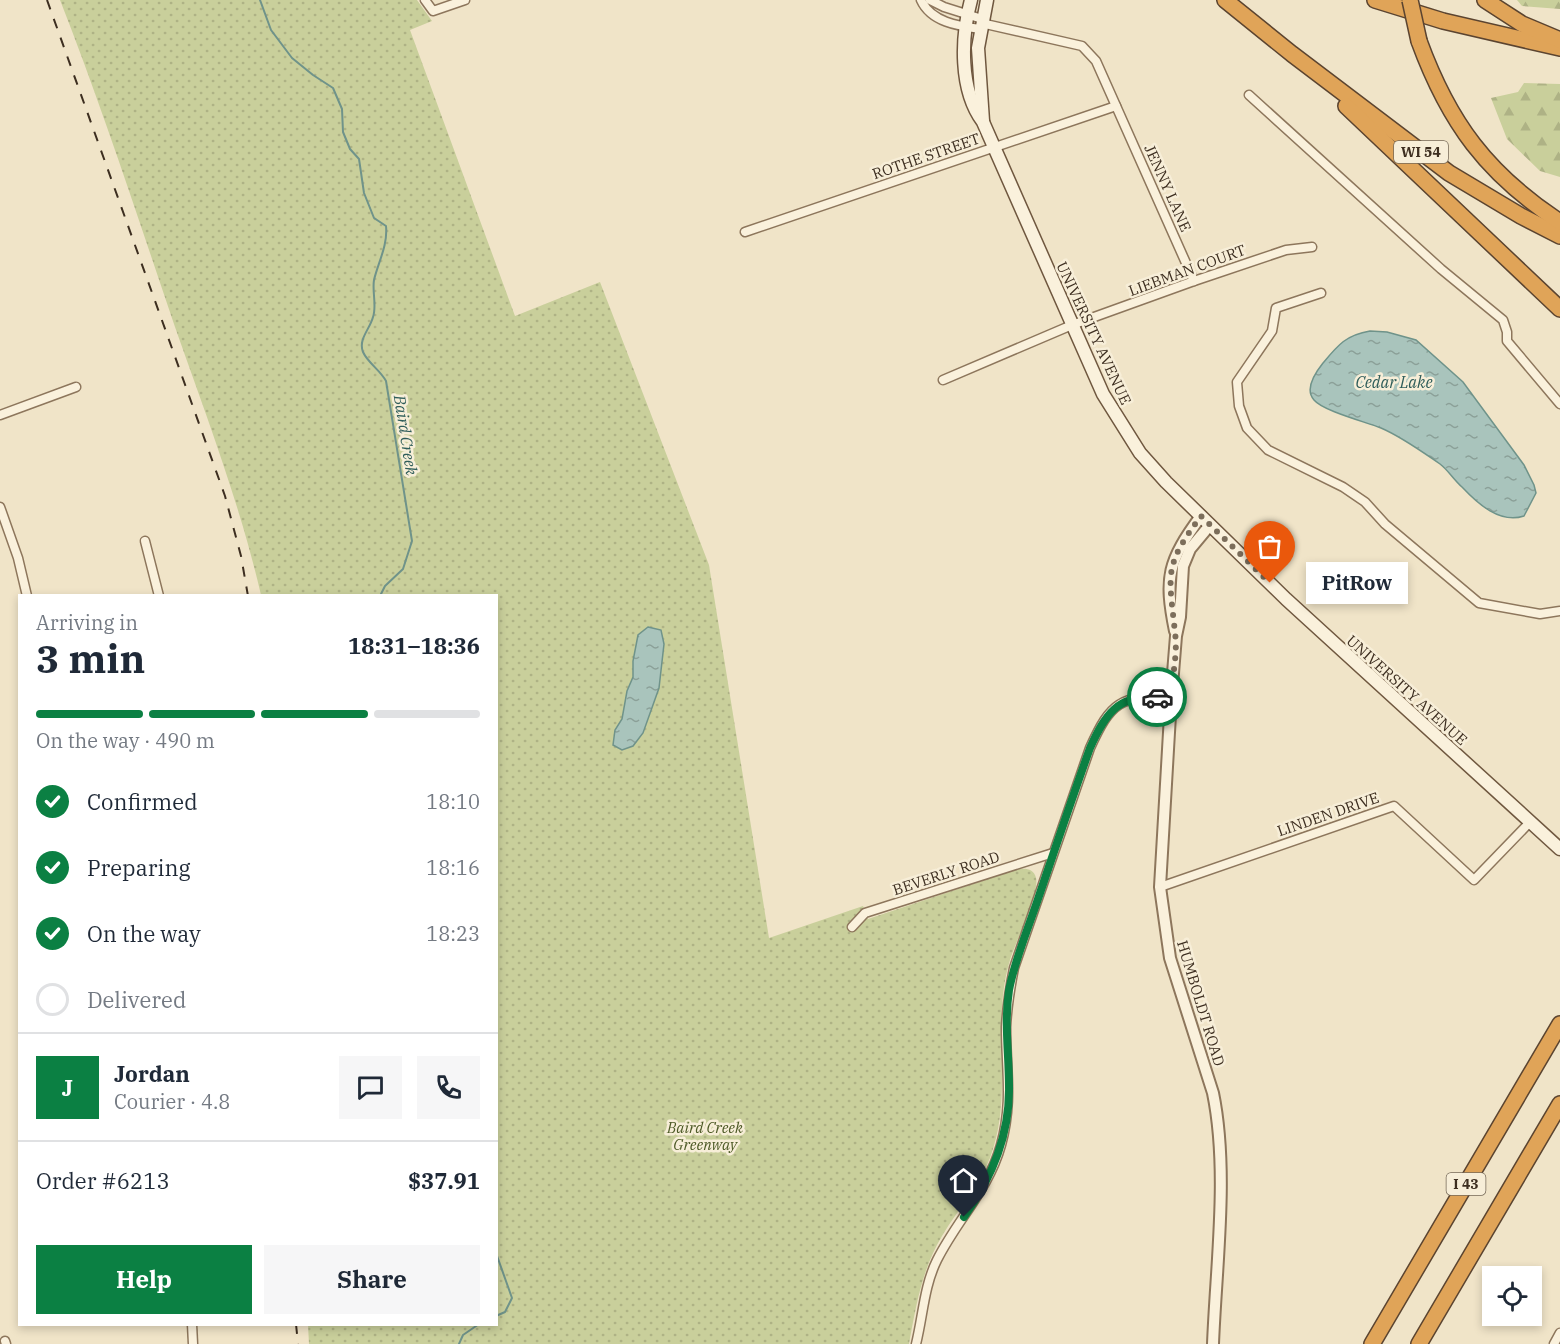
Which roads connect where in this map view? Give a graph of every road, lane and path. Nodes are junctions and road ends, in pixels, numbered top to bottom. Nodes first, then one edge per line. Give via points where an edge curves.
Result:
1 (425, 0) edge
2 (465, 0) edge
3 (921, 0) edge
4 (930, 0) edge
5 (971, 0) edge
6 (987, 0) edge
7 (1225, 0) edge
8 (1375, 0) edge
9 (1410, 0) edge
10 (1485, 0) edge
11 (967, 14) junction
12 (981, 24) junction
13 (965, 27) junction
14 (1560, 40) edge
15 (1560, 48) edge
16 (1292, 54) junction
17 (1250, 95) dead end
18 (1116, 106) junction
19 (983, 122) junction
20 (993, 147) junction
21 (1560, 222) edge
22 (745, 232) dead end
23 (1560, 236) edge
24 (1312, 248) dead end
25 (1194, 281) junction
26 (1321, 293) dead end
27 (1560, 309) edge
28 (1072, 325) junction
29 (943, 380) dead end
30 (76, 387) dead end
31 (1560, 404) edge
32 (0, 415) edge
33 (0, 507) edge
34 (1205, 521) junction
35 (145, 541) dead end
36 (27, 594) edge
37 (158, 594) edge
38 (1560, 610) edge
39 (1171, 698) junction
40 (1530, 822) junction
41 (1560, 849) edge
42 (1053, 853) junction
43 (1160, 887) junction
44 (852, 927) dead end
45 (1560, 1023) edge
46 (1560, 1104) edge
47 (1560, 1120) edge
48 (1534, 1148) junction
49 (192, 1326) edge
50 (1560, 1333) edge
51 (193, 1344) edge
52 (916, 1344) edge
53 (1213, 1344) edge
54 (1372, 1344) edge
55 (1419, 1344) edge
56 (1554, 1344) edge

1 - 2 street via 433,11
3 - 13 street via 937,17
4 - 11 street
5 - 11 main road
6 - 12 main road
7 - 16 highway, WI 54
8 - 15 highway via 1443,21
9 - 21 highway, bridge via 1419,41 1444,102 1472,144 1510,185
10 - 14 highway via 1522,24
11 - 12 street
11 - 13 main road
12 - 13 street
12 - 18 street, JENNY LANE via 1083,46 1096,61
12 - 19 main road via 978,62
13 - 19 main road via 969,90
16 - 23 highway, WI 54 via 1449,172
16 - 27 highway
17 - 31 street via 1441,269 1503,320 1507,341
18 - 20 street, ROTHE STREET
18 - 25 street, JENNY LANE
19 - 20 main road, UNIVERSITY AVENUE
20 - 22 street, ROTHE STREET
20 - 28 main road, UNIVERSITY AVENUE
24 - 25 street, LIEBMAN COURT via 1286,249
25 - 28 street, LIEBMAN COURT
26 - 38 street via 1276,308 1272,331 1237,382 1239,406 1248,428 1268,450 1365,502 1385,524 1479,603 1540,614
28 - 29 street, LIEBMAN COURT
28 - 34 main road, UNIVERSITY AVENUE via 1103,394 1140,453
30 - 32 street
33 - 36 street
34 - 39 street, HUMBOLDT ROAD via 1182,572
34 - 40 main road, UNIVERSITY AVENUE
35 - 37 street
39 - 42 street via 1147,696 1128,700 1106,717 1090,748
39 - 43 street, HUMBOLDT ROAD
40 - 41 main road, UNIVERSITY AVENUE
40 - 43 street, LINDEN DRIVE via 1474,880 1394,806
42 - 44 street, BEVERLY ROAD via 865,913
42 - 52 street via 1009,990 1009,1097 1001,1146 986,1183 935,1262
43 - 53 street, HUMBOLDT ROAD via 1170,958 1218,1116 1220,1201
45 - 54 highway, I 43
46 - 48 highway, I 43
47 - 48 highway
48 - 55 highway, I 43
49 - 51 street
50 - 56 street

